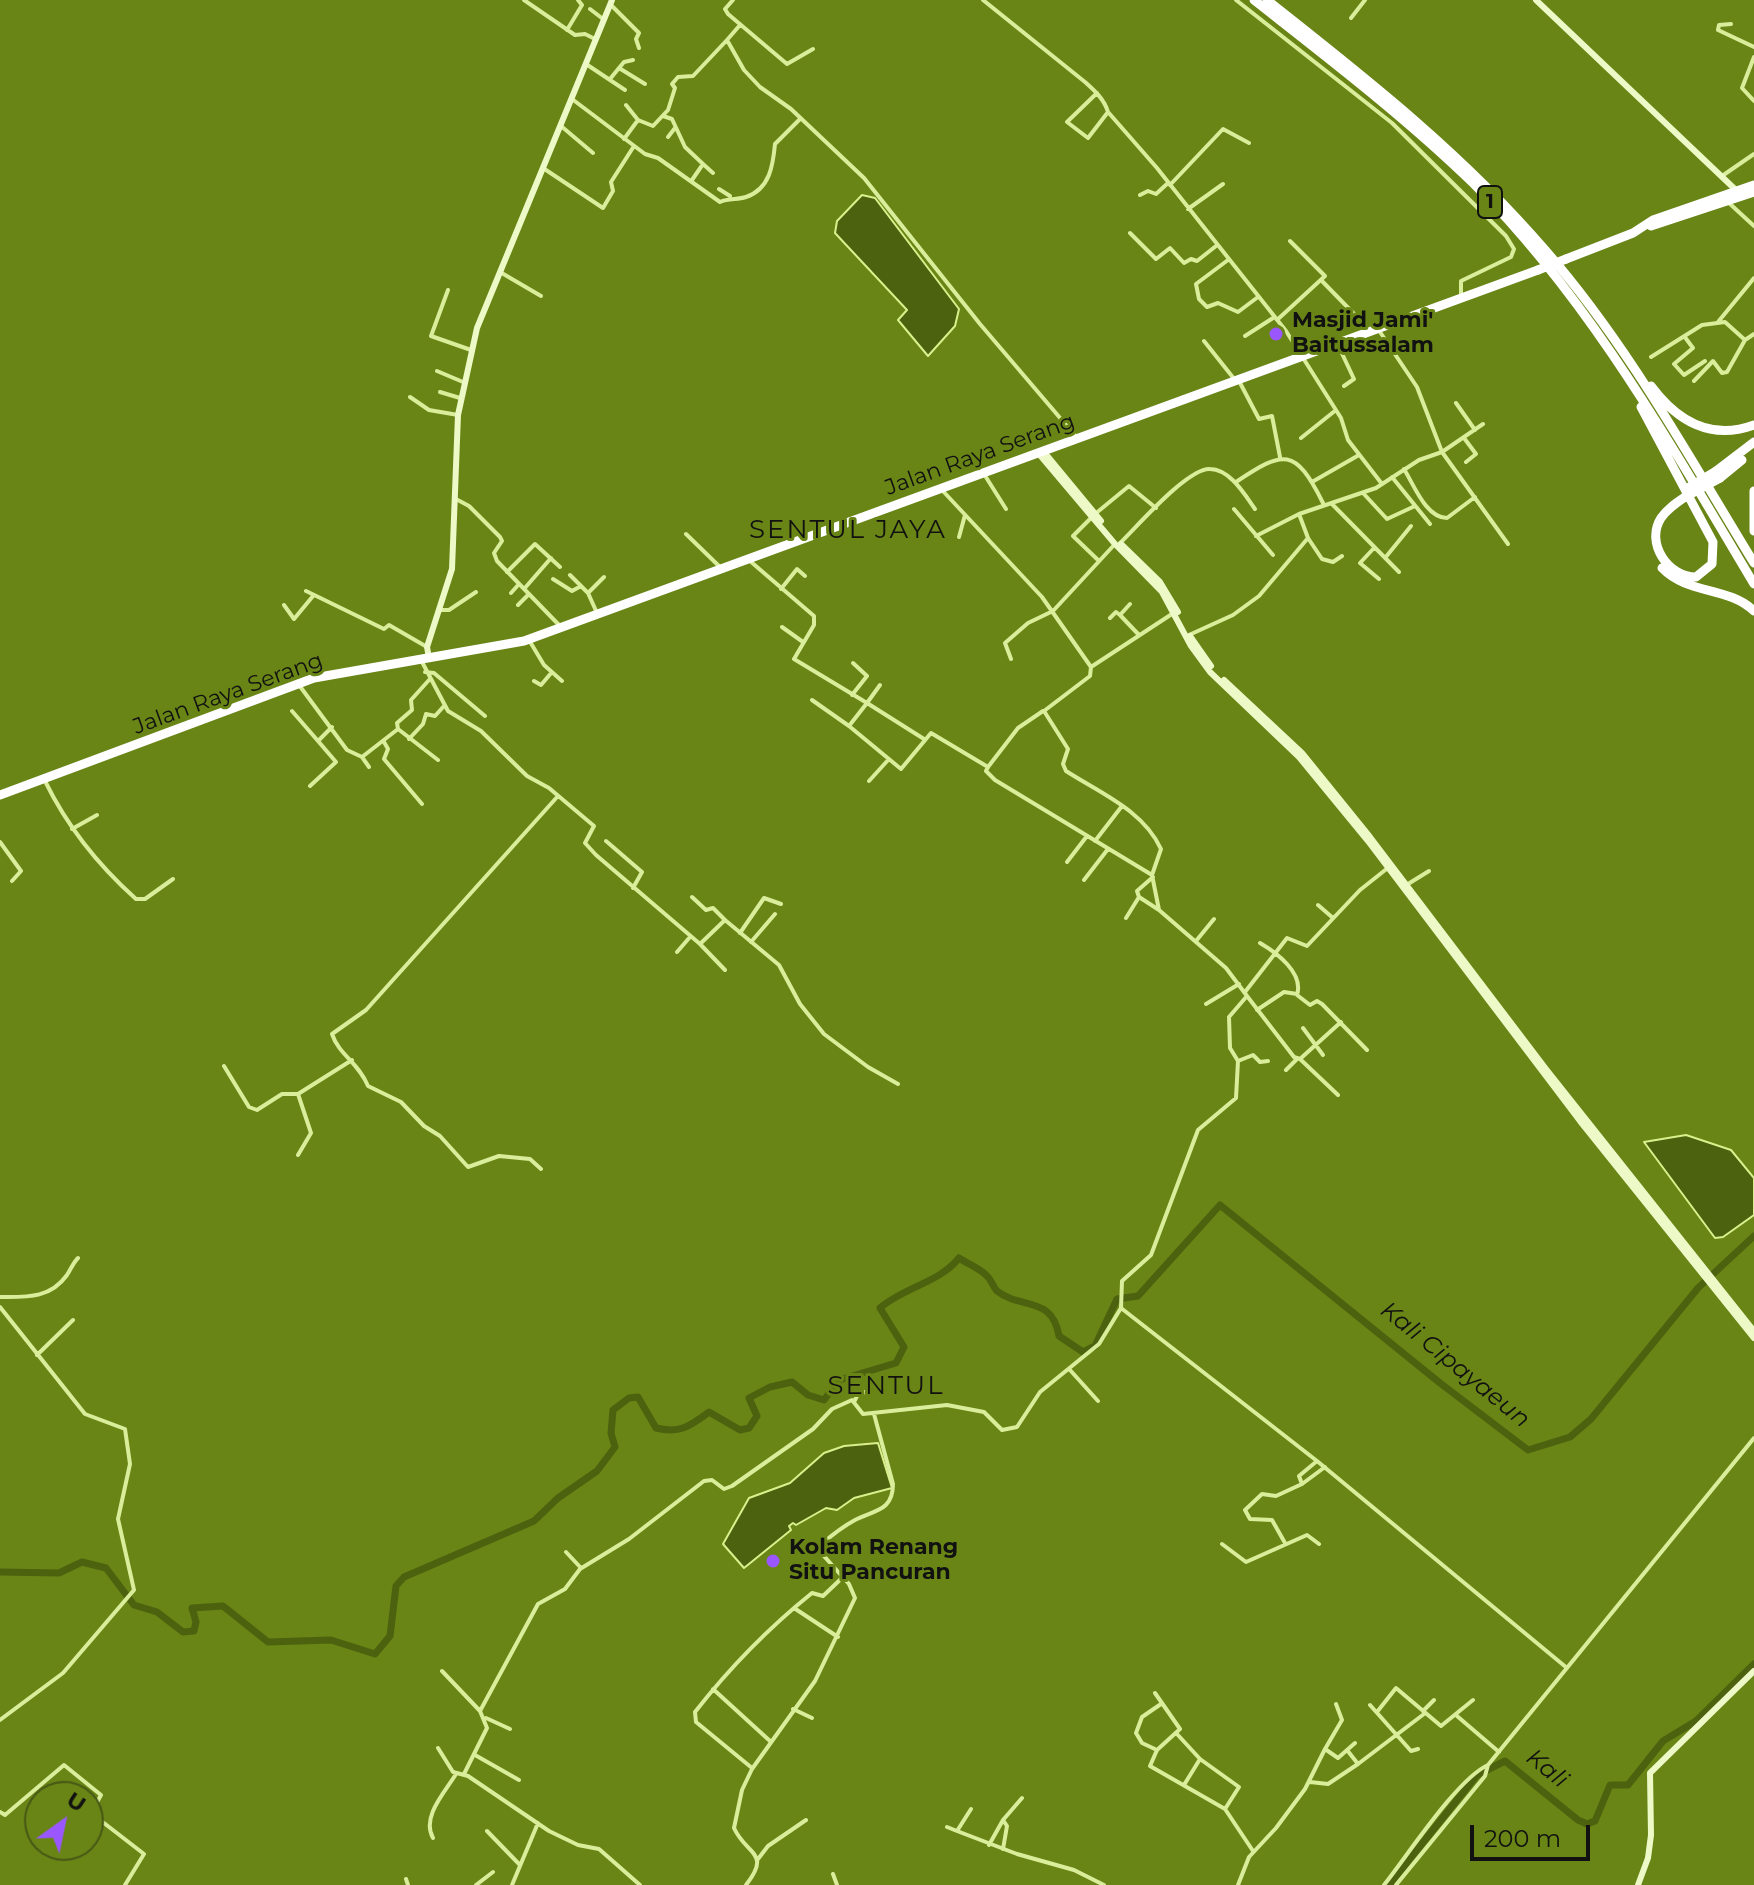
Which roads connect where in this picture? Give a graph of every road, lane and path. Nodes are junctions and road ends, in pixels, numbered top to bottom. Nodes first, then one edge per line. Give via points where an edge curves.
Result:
1 (524, 0) edge
2 (578, 0) edge
3 (733, 0) edge
4 (983, 0) edge
5 (1236, 0) edge
6 (1254, 0) edge
7 (1267, 0) edge
8 (1365, 0) edge
9 (1536, 0) edge
10 (611, 2) edge
11 (590, 9) dead end
12 (1351, 18) dead end
13 (603, 19) junction
14 (1731, 24) dead end
15 (740, 25) junction
16 (567, 30) junction
17 (595, 39) junction
18 (727, 40) junction
19 (1754, 47) edge
20 (639, 48) dead end
21 (813, 49) dead end
22 (1754, 57) edge
23 (633, 60) dead end
24 (586, 64) junction
25 (619, 68) junction
26 (610, 79) junction
27 (645, 84) dead end
28 (625, 90) dead end
29 (1097, 93) junction
30 (572, 99) junction
31 (1754, 101) edge
32 (626, 105) dead end
33 (1108, 112) junction
34 (663, 116) junction
35 (800, 119) junction
36 (638, 120) junction
37 (561, 126) junction
38 (675, 128) junction
39 (668, 137) dead end
40 (624, 139) junction
41 (1249, 143) dead end
42 (634, 146) junction
43 (593, 153) dead end
44 (1754, 154) edge
45 (703, 164) junction
46 (543, 168) junction
47 (713, 173) dead end
48 (1722, 176) junction
49 (692, 180) junction
50 (1169, 184) junction
51 (1223, 184) dead end
52 (1754, 185) edge
53 (719, 189) dead end
54 (1754, 192) edge
55 (1739, 194) junction
56 (1140, 195) dead end
57 (731, 198) junction
58 (1728, 201) junction
59 (1188, 209) junction
60 (1648, 226) junction
61 (1754, 226) edge
62 (1130, 233) dead end
63 (1290, 241) dead end
64 (1216, 246) junction
65 (1228, 260) junction
66 (498, 270) junction
67 (1754, 278) edge
68 (1321, 280) junction
69 (448, 290) dead end
70 (541, 296) dead end
71 (1258, 297) junction
72 (1461, 298) junction
73 (1275, 319) junction
74 (1718, 322) junction
75 (1377, 327) junction
76 (1607, 330) junction
77 (1365, 332) junction
78 (1754, 334) edge
79 (1245, 336) dead end
80 (1683, 336) junction
81 (1745, 340) junction
82 (1204, 341) dead end
83 (1337, 343) junction
84 (471, 350) junction
85 (1303, 355) junction
86 (1651, 357) dead end
87 (1705, 361) junction
88 (1731, 368) junction
89 (437, 371) dead end
90 (1623, 371) junction
91 (1737, 373) dead end
92 (1236, 379) junction
93 (1694, 381) dead end
94 (463, 382) junction
95 (1344, 386) dead end
96 (440, 392) dead end
97 (410, 397) dead end
98 (460, 398) junction
99 (1456, 403) dead end
100 (1336, 410) junction
101 (458, 415) junction
102 (1483, 424) dead end
103 (1754, 425) edge
104 (1475, 430) junction
105 (1301, 438) dead end
106 (1464, 438) junction
107 (1078, 439) junction
108 (1754, 442) edge
109 (1754, 450) edge
110 (1442, 452) junction
111 (1042, 453) junction
112 (1359, 455) junction
113 (1280, 457) junction
114 (1466, 462) dead end
115 (1404, 469) junction
116 (984, 474) junction
117 (1718, 474) junction
118 (1392, 477) junction
119 (1236, 482) junction
120 (1312, 482) junction
121 (1382, 484) junction
122 (941, 489) junction
123 (1754, 491) edge
124 (1363, 493) junction
125 (1684, 494) junction
126 (453, 497) junction
127 (1475, 497) junction
128 (1323, 503) junction
129 (1331, 503) junction
130 (1415, 506) junction
131 (1156, 508) junction
132 (1006, 509) dead end
133 (1234, 509) dead end
134 (1255, 509) dead end
135 (1299, 514) junction
136 (965, 515) junction
137 (1094, 516) junction
138 (1430, 524) dead end
139 (1411, 526) dead end
140 (1754, 531) edge
141 (686, 534) dead end
142 (1256, 536) junction
143 (959, 537) dead end
144 (1308, 538) junction
145 (1118, 544) junction
146 (1508, 544) dead end
147 (1374, 548) junction
148 (1273, 555) dead end
149 (1342, 556) dead end
150 (551, 558) junction
151 (1385, 558) junction
152 (749, 559) junction
153 (1099, 561) junction
154 (1754, 563) edge
155 (560, 567) dead end
156 (722, 569) junction
157 (507, 572) junction
158 (1399, 572) dead end
159 (570, 575) dead end
160 (805, 576) dead end
161 (604, 577) dead end
162 (553, 579) dead end
163 (1379, 579) dead end
164 (519, 584) junction
165 (1754, 584) edge
166 (581, 586) junction
167 (781, 589) junction
168 (306, 591) dead end
169 (476, 592) dead end
170 (527, 592) junction
171 (511, 593) dead end
172 (588, 593) junction
173 (313, 596) junction
174 (1130, 604) dead end
175 (284, 605) dead end
176 (518, 605) dead end
177 (441, 610) junction
178 (1053, 611) junction
179 (1754, 611) edge
180 (1176, 612) junction
181 (597, 613) junction
182 (1120, 615) junction
183 (1110, 618) dead end
184 (561, 627) junction
185 (782, 627) dead end
186 (1139, 635) junction
187 (1189, 635) junction
188 (529, 640) junction
189 (804, 642) junction
190 (427, 647) junction
191 (425, 659) junction
192 (1011, 659) dead end
193 (853, 663) dead end
194 (1091, 667) junction
195 (425, 672) junction
196 (552, 672) junction
197 (429, 680) junction
198 (534, 681) dead end
199 (562, 681) dead end
200 (297, 683) junction
201 (880, 685) dead end
202 (852, 695) junction
203 (812, 700) dead end
204 (867, 703) junction
205 (444, 706) junction
206 (292, 711) dead end
207 (1044, 711) junction
208 (485, 716) dead end
209 (849, 726) junction
210 (332, 727) junction
211 (398, 729) junction
212 (409, 739) junction
213 (924, 739) junction
214 (318, 741) junction
215 (384, 742) junction
216 (342, 743) junction
217 (335, 749) dead end
218 (362, 757) junction
219 (889, 759) junction
220 (438, 760) dead end
221 (369, 767) dead end
222 (988, 767) junction
223 (44, 779) junction
224 (869, 781) dead end
225 (310, 786) dead end
226 (0, 795) edge
227 (558, 796) junction
228 (422, 804) dead end
229 (1122, 806) junction
230 (97, 815) dead end
231 (72, 829) junction
232 (1087, 836) junction
233 (606, 841) dead end
234 (1095, 841) junction
235 (0, 842) edge
236 (1108, 849) junction
237 (1067, 862) dead end
238 (1390, 866) junction
239 (1429, 871) dead end
240 (1152, 876) junction
241 (173, 879) dead end
242 (1084, 880) dead end
243 (12, 881) dead end
244 (1407, 885) junction
245 (633, 888) junction
246 (692, 897) dead end
247 (1139, 897) junction
248 (781, 904) dead end
249 (1318, 905) dead end
250 (1159, 910) junction
251 (775, 914) dead end
252 (1126, 918) dead end
253 (1333, 918) junction
254 (1214, 919) dead end
255 (725, 920) junction
256 (740, 933) junction
257 (690, 937) junction
258 (1196, 941) junction
259 (751, 942) junction
260 (1260, 943) dead end
261 (700, 944) junction
262 (677, 952) dead end
263 (1274, 954) junction
264 (725, 970) dead end
265 (1239, 984) junction
266 (1246, 994) junction
267 (1297, 995) junction
268 (1206, 1004) dead end
269 (1257, 1010) junction
270 (1341, 1022) junction
271 (1303, 1028) dead end
272 (1316, 1048) junction
273 (1367, 1050) dead end
274 (1323, 1055) dead end
275 (1298, 1059) junction
276 (352, 1060) junction
277 (1238, 1061) junction
278 (1268, 1061) dead end
279 (224, 1066) dead end
280 (1286, 1070) dead end
281 (898, 1084) dead end
282 (298, 1094) junction
283 (1338, 1095) dead end
284 (298, 1155) dead end
285 (541, 1169) dead end
286 (78, 1258) dead end
287 (1700, 1267) junction
288 (1709, 1278) junction
289 (0, 1297) edge
290 (1121, 1305) junction
291 (0, 1307) edge
292 (73, 1320) dead end
293 (1754, 1331) edge
294 (1754, 1338) edge
295 (37, 1355) junction
296 (1070, 1370) junction
297 (869, 1391) dead end
298 (855, 1400) junction
299 (1098, 1401) dead end
300 (874, 1414) junction
301 (1754, 1438) edge
302 (1317, 1461) junction
303 (1325, 1467) junction
304 (1302, 1484) junction
305 (1285, 1543) junction
306 (1222, 1544) dead end
307 (1319, 1544) dead end
308 (566, 1552) dead end
309 (581, 1568) junction
310 (843, 1577) junction
311 (794, 1608) junction
312 (838, 1637) junction
313 (1567, 1668) junction
314 (442, 1671) dead end
315 (1754, 1671) edge
316 (713, 1689) junction
317 (1155, 1693) dead end
318 (1434, 1700) dead end
319 (1473, 1700) dead end
320 (1162, 1704) junction
321 (1336, 1704) dead end
322 (1370, 1705) dead end
323 (793, 1709) junction
324 (480, 1711) junction
325 (1377, 1712) junction
326 (1424, 1712) junction
327 (1457, 1716) junction
328 (484, 1718) junction
329 (812, 1718) dead end
330 (0, 1720) edge
331 (510, 1729) dead end
332 (1397, 1732) junction
333 (1177, 1734) junction
334 (770, 1741) junction
335 (1355, 1743) dead end
336 (438, 1748) dead end
337 (1325, 1749) junction
338 (1418, 1749) dead end
339 (1157, 1750) junction
340 (1347, 1750) junction
341 (1499, 1752) junction
342 (475, 1755) junction
343 (1200, 1759) junction
344 (1358, 1764) junction
345 (1488, 1765) junction
346 (752, 1769) junction
347 (456, 1774) junction
348 (464, 1774) junction
349 (519, 1780) dead end
350 (1310, 1782) junction
351 (1184, 1785) junction
352 (1022, 1798) dead end
353 (971, 1809) dead end
354 (1225, 1809) junction
355 (0, 1812) edge
356 (806, 1820) dead end
357 (1003, 1820) junction
358 (538, 1823) junction
359 (947, 1827) dead end
360 (487, 1831) dead end
361 (957, 1831) junction
362 (433, 1838) dead end
363 (989, 1845) junction
364 (1003, 1849) junction
365 (1253, 1851) junction
366 (758, 1859) junction
367 (520, 1864) junction
368 (493, 1872) dead end
369 (833, 1874) dead end
370 (749, 1884) edge
371 (125, 1885) edge
372 (476, 1885) edge
373 (512, 1885) edge
374 (640, 1885) edge
375 (837, 1885) edge
376 (1104, 1885) edge
377 (1238, 1885) edge
378 (1384, 1885) edge
379 (1396, 1885) edge
380 (1638, 1885) edge

1 - 16 street
2 - 16 street via 582,5
3 - 15 street via 725,9
4 - 29 street
5 - 72 street via 1392,123 1506,236 1514,249 1511,257 1461,281
6 - 90 highway, 1 via 1385,104 1473,184 1538,255
7 - 76 highway, 1 via 1403,107 1480,178 1547,251
8 - 12 street
9 - 48 street
10 - 13 street
10 - 20 street via 639,33
11 - 13 street
13 - 17 street
14 - 19 street via 1719,25 1718,30
15 - 18 street
15 - 21 street via 787,64
16 - 17 street
17 - 24 street
18 - 34 street via 693,76 678,77 672,84
18 - 35 street via 748,76
22 - 31 street via 1742,88
23 - 25 street
24 - 26 street
24 - 30 street
25 - 26 street
25 - 27 street
26 - 28 street
29 - 33 street
29 - 33 street via 1067,122 1088,138
30 - 37 street
30 - 40 street
32 - 36 street
33 - 50 street
34 - 36 street via 653,126
34 - 38 street via 672,119
35 - 57 street via 775,144 774,167 767,180 746,197
35 - 107 street via 864,178
36 - 40 street
37 - 43 street
37 - 46 street
38 - 39 street
38 - 45 street
40 - 42 street
41 - 50 street via 1223,129
42 - 46 street via 611,182 613,191 603,208
42 - 49 street
44 - 48 street
45 - 47 street
45 - 49 street
46 - 66 street
48 - 55 street
49 - 57 street via 716,201
50 - 56 street via 1156,194
50 - 59 street
51 - 59 street
52 - 55 highway, Jalan Raya Serang
53 - 57 street
54 - 55 highway, Jalan Raya Serang
55 - 58 highway, Jalan Raya Serang
55 - 60 highway, Jalan Raya Serang via 1653,220
58 - 60 highway, Jalan Raya Serang
58 - 61 street
59 - 64 street
60 - 72 highway, Jalan Raya Serang, bridge
62 - 64 street via 1156,259 1170,248 1184,263 1197,261
63 - 68 street via 1325,274
64 - 65 street
65 - 71 street
65 - 71 street via 1196,284 1199,299 1207,307 1218,303 1238,312
66 - 70 street
66 - 84 street
67 - 74 street
68 - 73 street
68 - 77 street
69 - 84 street via 431,336
71 - 73 street
72 - 75 highway, Jalan Raya Serang
73 - 79 street
73 - 85 street
74 - 80 street
74 - 81 street
75 - 77 highway, Jalan Raya Serang
75 - 110 street via 1417,387
76 - 103 highway via 1675,414 1710,430
76 - 154 highway, 1
77 - 83 highway, Jalan Raya Serang
78 - 81 street
80 - 86 street
80 - 87 street via 1693,348 1674,364 1684,375
81 - 88 street via 1730,361
82 - 92 street
83 - 85 highway, Jalan Raya Serang
83 - 95 street via 1354,379
84 - 94 street
85 - 92 highway, Jalan Raya Serang
85 - 100 street
87 - 88 street via 1713,361 1724,373
87 - 93 street
88 - 91 street
89 - 94 street
90 - 125 highway via 1713,542 1712,564 1696,577 1676,573 1659,552 1656,536 1661,517
90 - 165 highway, 1
92 - 107 highway, Jalan Raya Serang
92 - 113 street via 1259,419 1272,416
94 - 98 street
96 - 98 street
97 - 101 street via 429,410
98 - 101 street
99 - 104 street
100 - 105 street
100 - 112 street
101 - 126 street
102 - 104 street
104 - 106 street
106 - 110 street
106 - 114 street via 1476,454
107 - 111 highway, Jalan Raya Serang
108 - 117 highway
109 - 117 highway
110 - 115 street
110 - 127 street
111 - 116 highway, Jalan Raya Serang
111 - 137 street
112 - 120 street
112 - 121 street
113 - 119 street
113 - 120 street via 1301,468
115 - 118 street
115 - 127 street via 1439,518 1447,518
116 - 122 highway, Jalan Raya Serang
116 - 132 street
117 - 125 highway, bridge
118 - 121 street
118 - 130 street
119 - 131 street via 1204,469
119 - 134 street
120 - 128 street
121 - 124 street
122 - 136 street
122 - 152 highway, Jalan Raya Serang
123 - 140 highway
124 - 129 street
124 - 130 street via 1387,519
125 - 179 highway via 1658,514 1654,524 1654,552 1662,568 1688,586 1737,598
126 - 157 street via 500,537 494,555
126 - 177 street via 453,558
127 - 146 street
128 - 129 street
128 - 135 street
129 - 147 street
130 - 138 street
131 - 137 street via 1129,486
131 - 145 street
133 - 142 street
135 - 142 street
135 - 144 street
136 - 143 street
136 - 178 street
137 - 145 street
137 - 153 street via 1073,536
139 - 151 street
141 - 156 street
142 - 148 street
144 - 149 street via 1322,559 1333,562
144 - 187 street via 1259,596
145 - 153 street
145 - 180 street via 1154,580
147 - 151 street
147 - 163 street via 1360,563
150 - 155 street
150 - 157 street via 535,544
150 - 170 street
151 - 158 street
152 - 156 highway, Jalan Raya Serang
152 - 167 street
153 - 178 street
156 - 181 highway, Jalan Raya Serang
157 - 164 street
159 - 166 street
160 - 167 street via 797,569
161 - 172 street
162 - 166 street via 572,591
164 - 170 street
164 - 171 street
166 - 172 street
167 - 189 street via 814,616
168 - 173 street
169 - 177 street
170 - 176 street
170 - 184 street
172 - 181 street
173 - 175 street via 294,619
173 - 190 street via 384,629 389,625
174 - 182 street
177 - 190 street
178 - 192 street via 1005,643
178 - 194 street
180 - 186 street
180 - 187 street
180 - 238 street via 1210,672 1299,757
181 - 184 highway, Jalan Raya Serang
182 - 183 street via 1116,612
182 - 186 street
184 - 188 highway, Jalan Raya Serang
185 - 189 street
186 - 194 street
187 - 238 street via 1218,674 1302,753
188 - 191 highway, Jalan Raya Serang
188 - 196 street
189 - 202 street via 794,659
190 - 191 street
191 - 195 street
191 - 200 highway, Jalan Raya Serang
193 - 202 street via 867,676
194 - 207 street via 1090,676
195 - 197 street
195 - 208 street via 434,673
196 - 198 street via 541,685
196 - 199 street
197 - 205 street
197 - 211 street via 411,700 412,710 397,723
200 - 210 street
200 - 223 highway, Jalan Raya Serang
201 - 204 street
202 - 204 street
203 - 209 street
204 - 209 street
204 - 213 street
205 - 212 street via 435,716 426,714
205 - 227 street
206 - 214 street
207 - 222 street via 1018,728
207 - 229 street via 1068,749 1064,769
209 - 219 street
210 - 214 street
210 - 216 street
211 - 212 street
211 - 215 street
212 - 220 street
213 - 219 street via 902,769
213 - 222 street via 933,734
214 - 225 street via 336,763
215 - 218 street
215 - 228 street via 384,759
216 - 217 street
216 - 218 street
218 - 221 street
219 - 224 street
222 - 232 street via 995,780
223 - 226 highway, Jalan Raya Serang
223 - 231 street
227 - 245 street via 594,826 587,846
227 - 276 street via 366,1010 333,1032
229 - 234 street
229 - 240 street via 1149,826 1161,847
230 - 231 street
231 - 241 street via 136,899 145,899
232 - 234 street
232 - 237 street
233 - 245 street via 642,872
234 - 236 street
235 - 243 street via 21,871
236 - 240 street
236 - 242 street
238 - 244 street
238 - 253 street
238 - 287 street
239 - 244 street
240 - 247 street via 1138,889
240 - 250 street
244 - 287 street
245 - 257 street
246 - 255 street
247 - 250 street
247 - 252 street
248 - 256 street via 764,898
249 - 253 street
250 - 258 street
251 - 259 street
253 - 263 street via 1307,946 1290,937
254 - 258 street
255 - 256 street
255 - 261 street
256 - 259 street
257 - 261 street
257 - 262 street
258 - 265 street
259 - 281 street via 787,974 800,1004 824,1034
260 - 263 street
261 - 264 street
263 - 266 street
263 - 267 street via 1295,973
265 - 266 street
265 - 268 street
266 - 269 street
266 - 277 street via 1229,1017 1230,1048
267 - 269 street via 1284,992
267 - 270 street via 1310,1005 1319,1001
269 - 275 street
270 - 272 street
270 - 273 street
271 - 272 street
272 - 274 street
272 - 275 street
275 - 280 street
275 - 283 street
276 - 282 street
276 - 285 street via 368,1086 401,1102 468,1167 499,1156 530,1159
277 - 278 street via 1253,1055
277 - 290 street via 1236,1098 1198,1130 1151,1255 1124,1279
279 - 282 street via 253,1110 282,1094
282 - 284 street via 311,1133
286 - 289 street via 65,1278 33,1299
287 - 288 street
288 - 293 street
288 - 294 street
290 - 296 street via 1099,1344
290 - 302 street
291 - 295 street
292 - 295 street
295 - 330 street via 85,1414 125,1429 130,1464 118,1519 134,1586 63,1673
296 - 299 street
296 - 300 street via 1040,1392 1020,1423 1009,1430 999,1428 984,1412 947,1405
297 - 298 street
298 - 300 street via 861,1413
298 - 309 street via 832,1409 813,1429 727,1489 707,1479 629,1539
300 - 310 street via 893,1495 880,1512 855,1520 823,1543 823,1555
301 - 313 street
302 - 303 street
302 - 304 street via 1299,1476
303 - 304 street
303 - 313 street
304 - 305 street via 1276,1496 1262,1494 1245,1510 1250,1519 1272,1520
305 - 306 street via 1246,1562
305 - 307 street via 1310,1535
308 - 309 street
309 - 324 street via 565,1589 533,1610
310 - 311 street via 823,1596 814,1593
310 - 312 street via 855,1598
311 - 312 street
311 - 316 street via 728,1668
312 - 323 street
313 - 341 street
314 - 324 street
315 - 380 street via 1650,1773 1651,1835
316 - 334 street
316 - 346 street via 694,1718
317 - 320 street
318 - 326 street
319 - 327 street
320 - 333 street via 1178,1722
320 - 339 street via 1142,1717 1136,1733
321 - 337 street via 1342,1720
322 - 325 street
323 - 329 street
323 - 334 street
324 - 328 street
325 - 326 street via 1396,1688
325 - 332 street
326 - 327 street via 1441,1726
326 - 332 street
327 - 341 street
328 - 331 street
328 - 342 street via 487,1728
332 - 338 street via 1411,1751
332 - 344 street
333 - 339 street
333 - 343 street
334 - 346 street
335 - 340 street
336 - 347 street
337 - 340 street via 1337,1758
337 - 350 street
339 - 351 street via 1150,1766
340 - 344 street
341 - 345 street
342 - 348 street
342 - 349 street
343 - 351 street
343 - 354 street via 1239,1787
344 - 350 street via 1328,1784
345 - 378 street via 1461,1787
345 - 379 street via 1485,1776
346 - 366 street via 734,1828
347 - 348 street
347 - 362 street via 429,1820
348 - 358 street
350 - 365 street
351 - 354 street
352 - 357 street
353 - 361 street
354 - 365 street
355 - 371 street via 5,1815 64,1765 101,1795 91,1813 144,1854
356 - 366 street
357 - 363 street
357 - 364 street
358 - 367 street
358 - 374 street via 578,1845 599,1849
359 - 361 street
360 - 367 street
361 - 363 street
363 - 364 street
364 - 376 street via 1074,1870
365 - 377 street
366 - 370 street
367 - 373 street
368 - 372 street
369 - 375 street

